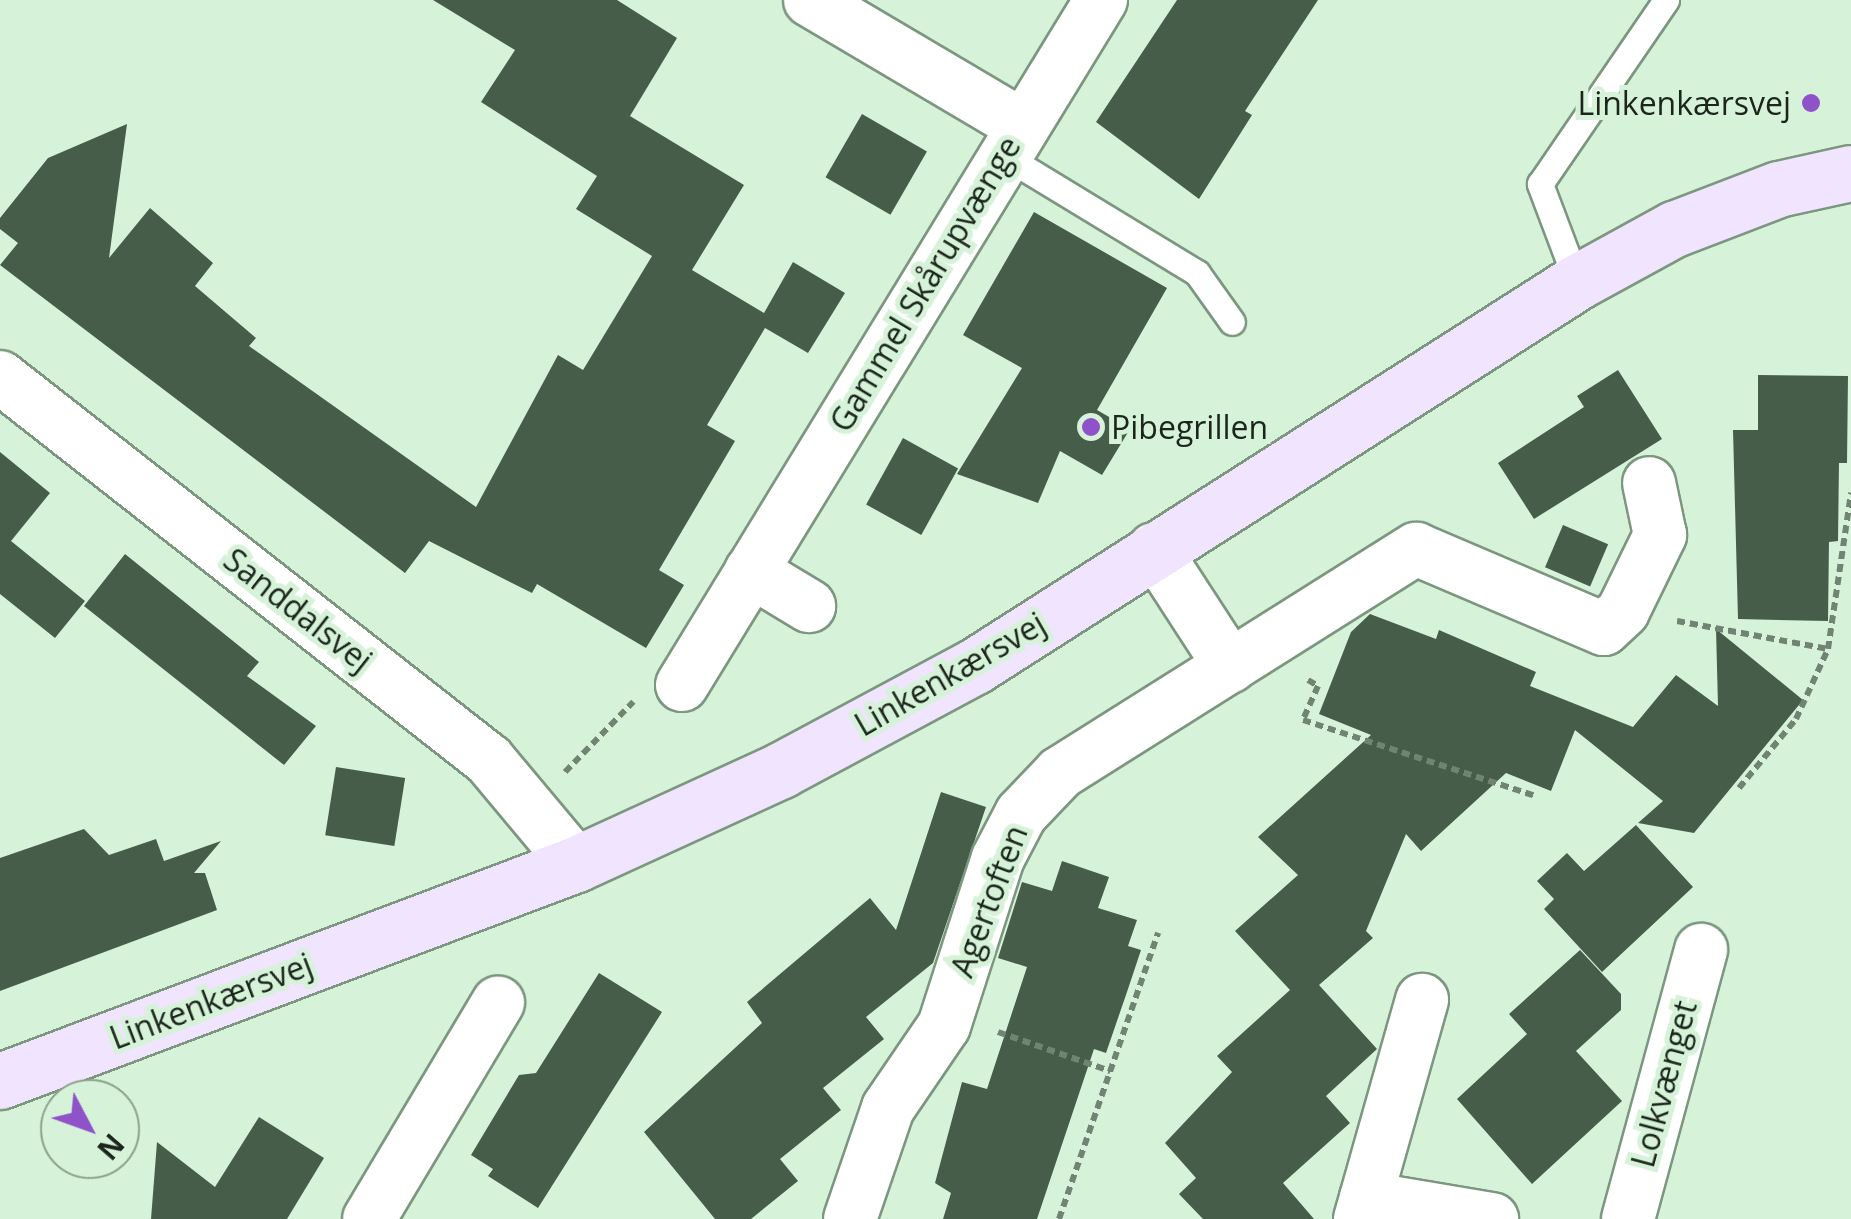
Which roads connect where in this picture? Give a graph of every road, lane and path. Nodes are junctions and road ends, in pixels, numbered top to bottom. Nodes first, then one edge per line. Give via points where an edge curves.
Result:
1 (810, 0) edge
2 (1102, 0) edge
3 (1666, 0) edge
4 (1012, 140) junction
5 (1851, 173) edge
6 (1576, 282) junction
7 (1232, 322) dead end
8 (0, 377) edge
9 (1649, 483) dead end
10 (1851, 493) edge
11 (1154, 550) junction
12 (751, 571) junction
13 (810, 606) dead end
14 (1623, 611) junction
15 (1828, 648) junction
16 (1242, 658) junction
17 (682, 685) joint
18 (1739, 788) dead end
19 (1536, 796) dead end
20 (533, 806) junction
21 (576, 864) junction
22 (1158, 932) dead end
23 (1701, 950) dead end
24 (1422, 1000) dead end
25 (498, 1003) dead end
26 (948, 1014) junction
27 (1110, 1071) junction
28 (0, 1082) edge
29 (1363, 1209) edge
30 (369, 1219) edge
31 (850, 1219) edge
32 (1060, 1219) edge
33 (1492, 1219) edge
34 (1628, 1219) edge

1 - 4 street
2 - 4 street, Gammel Skårupvænge
3 - 6 lane via 1540,184
4 - 7 lane via 1197,273
4 - 12 street, Gammel Skårupvænge
5 - 6 street, Linkenkærsvej via 1778,189 1674,229
6 - 11 street, Linkenkærsvej
8 - 20 street, Sanddalsvej via 489,760
9 - 14 street via 1660,534
10 - 15 path
11 - 16 street
11 - 21 street, Linkenkærsvej via 974,666 781,770
12 - 13 street
12 - 17 street, Gammel Skårupvænge
14 - 15 path
14 - 16 street, Agertoften via 1604,628 1416,549
15 - 18 path via 1796,718
16 - 19 path via 1318,686 1303,720
16 - 26 street, Agertoften via 1060,773 1021,814 998,858
17 - 20 path via 642,694
20 - 21 street, Sanddalsvej
21 - 28 street, Linkenkærsvej
22 - 27 path
23 - 34 street, Lolkvænget
24 - 29 street
25 - 30 street
26 - 27 path
26 - 31 street, Agertoften via 888,1108
27 - 32 path
29 - 33 street

